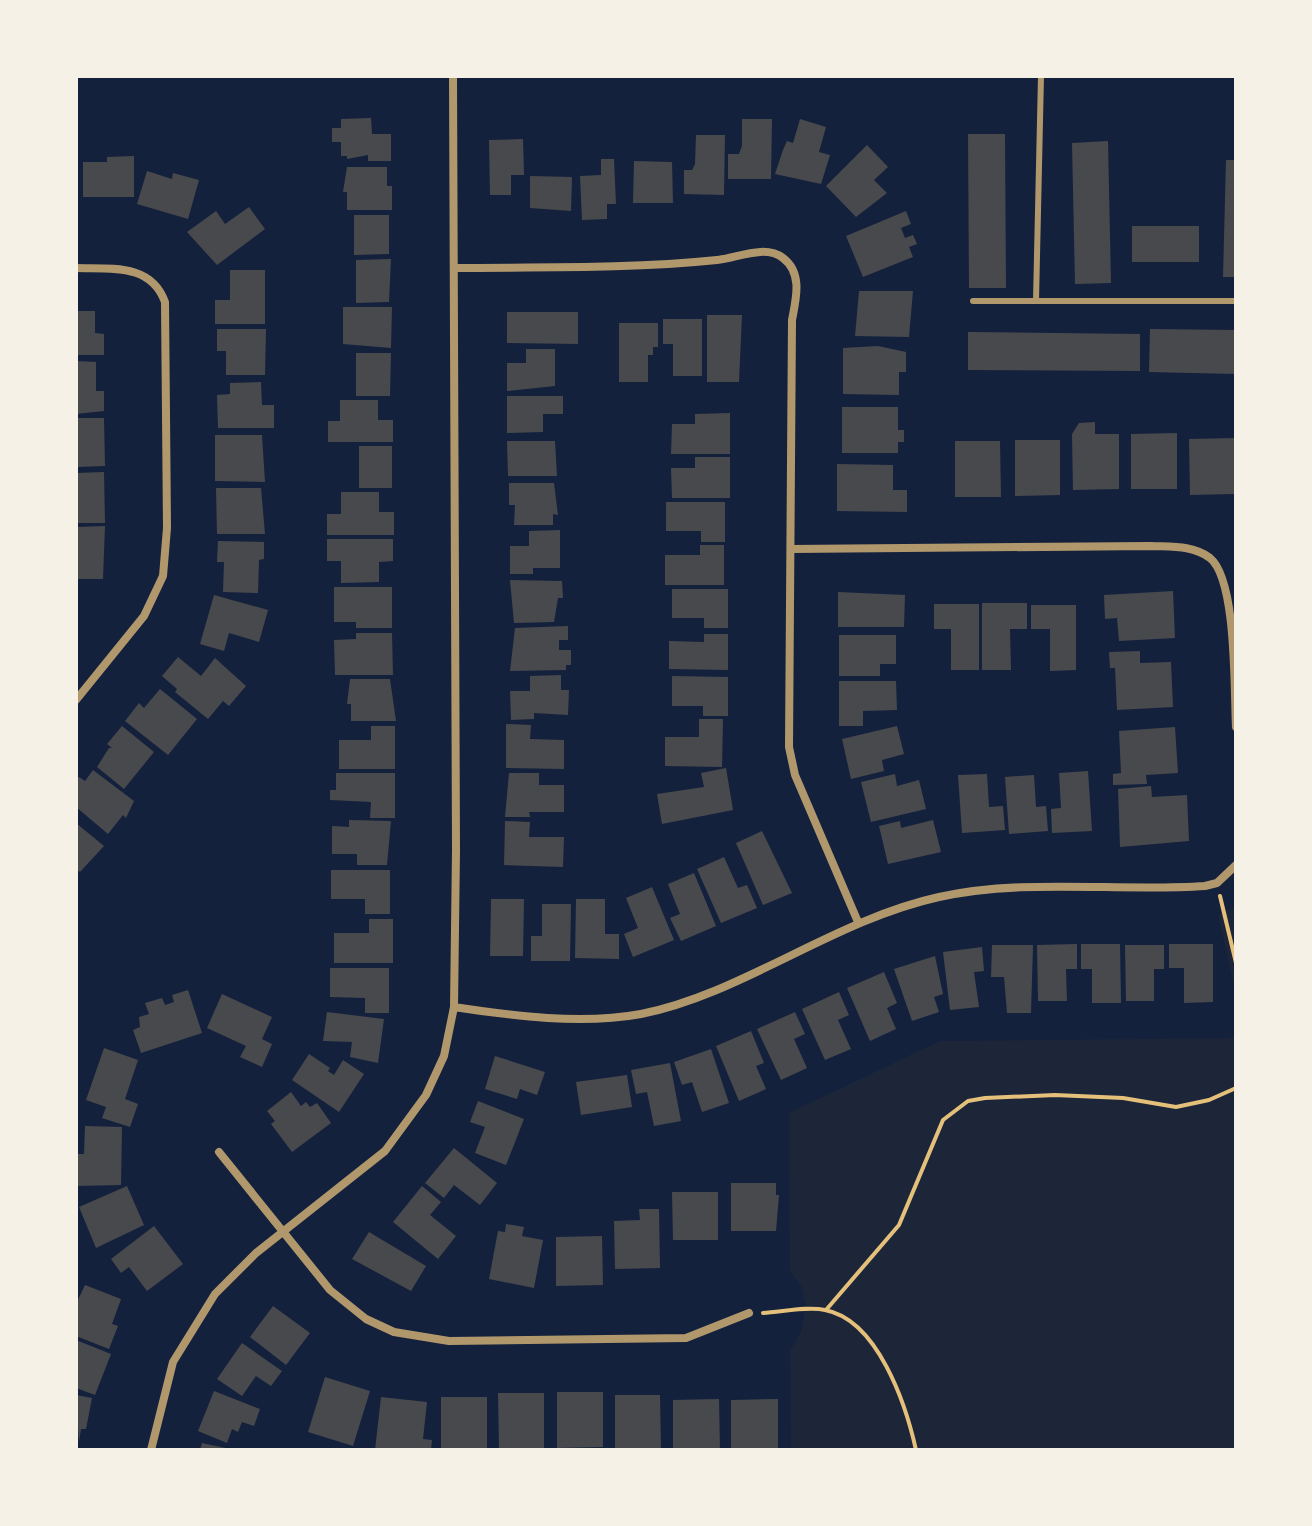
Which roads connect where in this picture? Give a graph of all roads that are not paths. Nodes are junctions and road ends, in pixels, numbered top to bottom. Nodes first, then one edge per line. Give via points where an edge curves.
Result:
1 (453, 76) edge
2 (1041, 76) edge
3 (76, 268) edge
4 (454, 268) junction
5 (973, 301) dead end
6 (1036, 301) junction
7 (1236, 301) edge
8 (791, 549) junction
9 (76, 700) edge
10 (1236, 724) edge
11 (1236, 865) edge
12 (858, 922) junction
13 (454, 1007) junction
14 (219, 1152) dead end
15 (282, 1231) junction
16 (749, 1313) road end
17 (151, 1450) edge

1 - 4 street
2 - 6 lane
3 - 9 street via 131,270 160,287 165,302 167,528 163,576 155,598
4 - 8 street via 625,266 759,252 781,256 797,281 792,320
4 - 13 street
5 - 6 lane
6 - 7 lane
8 - 10 street via 1197,550 1212,560 1226,586
8 - 12 street via 789,747 795,775
11 - 12 street via 1217,883 962,893
12 - 13 street via 724,984 640,1014 544,1017
13 - 15 street via 444,1056 407,1125 355,1177
14 - 15 street
15 - 16 street via 352,1310 381,1327 414,1337 686,1338
15 - 17 street via 232,1274 186,1336 163,1391

